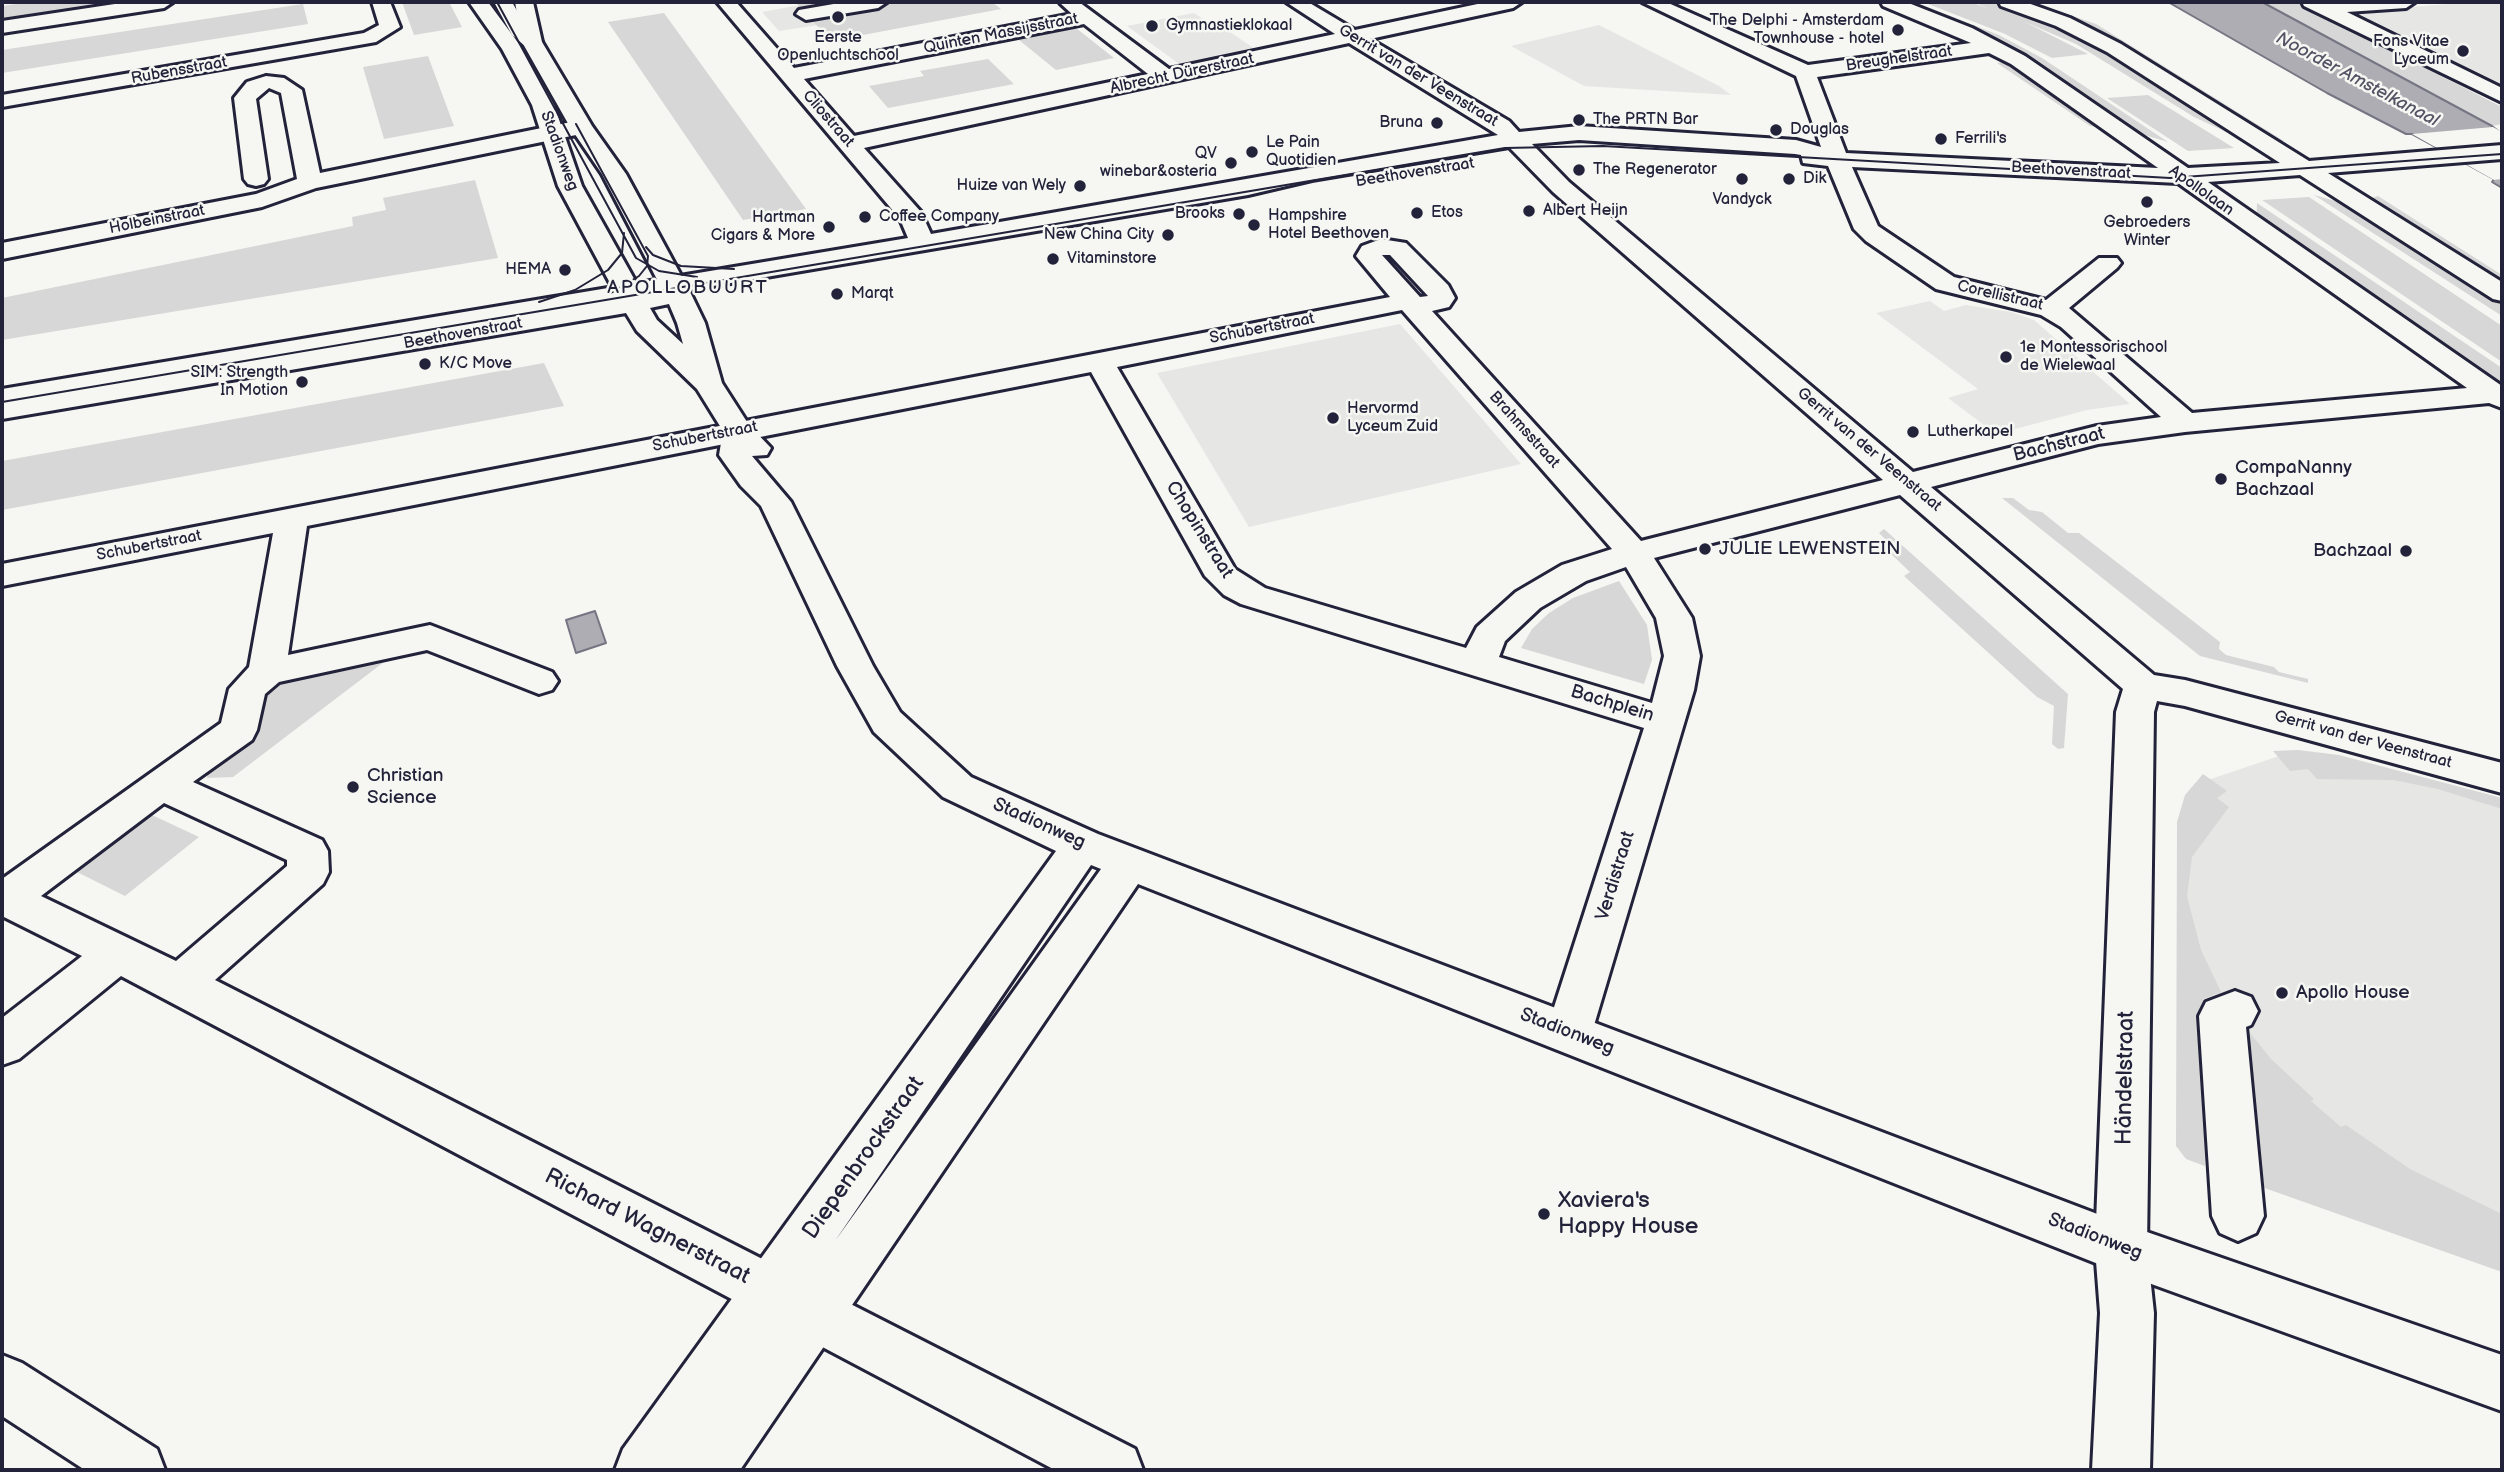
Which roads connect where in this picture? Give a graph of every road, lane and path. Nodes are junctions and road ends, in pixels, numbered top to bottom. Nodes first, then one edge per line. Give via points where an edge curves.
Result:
1 (164, 2) edge
2 (381, 2) edge
3 (478, 2) edge
4 (503, 2) edge
5 (524, 2) edge
6 (726, 2) edge
7 (878, 2) edge
8 (1067, 2) edge
9 (1295, 2) edge
10 (1513, 2) edge
11 (1651, 2) edge
12 (1890, 2) edge
13 (2008, 2) edge
14 (2406, 2) edge
15 (2317, 5) edge
16 (806, 14) dead end
17 (1088, 17) junction
18 (2, 27) edge
19 (1352, 36) junction
20 (532, 43) junction
21 (1994, 46) junction
22 (261, 57) junction
23 (1805, 72) junction
24 (790, 75) junction
25 (1167, 78) junction
26 (266, 82) junction
27 (2502, 96) edge
28 (2, 101) edge
29 (581, 127) junction
30 (553, 132) junction
31 (2502, 141) edge
32 (850, 145) junction
33 (1522, 146) junction
34 (2502, 152) edge
35 (2452, 156) junction
36 (1837, 158) junction
37 (2502, 164) edge
38 (2305, 168) junction
39 (2180, 176) junction
40 (256, 179) junction
41 (310, 181) junction
42 (1248, 188) junction
43 (2, 233) edge
44 (922, 242) junction
45 (2, 251) edge
46 (2108, 263) dead end
47 (651, 283) junction
48 (2502, 293) edge
49 (1411, 304) joint
50 (2051, 309) junction
51 (1100, 360) junction
52 (708, 384) junction
53 (2, 386) edge
54 (2498, 396) edge
55 (2, 398) edge
56 (2, 410) edge
57 (2185, 423) junction
58 (738, 431) junction
59 (1908, 484) junction
60 (292, 518) junction
61 (1634, 553) junction
62 (2, 575) edge
63 (1478, 663) junction
64 (267, 672) junction
65 (539, 681) dead end
66 (2143, 686) junction
67 (1664, 720) junction
68 (2502, 778) edge
69 (161, 785) junction
70 (1083, 845) junction
71 (1129, 863) junction
72 (4, 897) edge
73 (115, 955) junction
74 (180, 984) junction
75 (2235, 1011) dead end
76 (1569, 1032) junction
77 (2, 1045) edge
78 (2238, 1216) dead end
79 (2121, 1248) junction
80 (770, 1291) junction
81 (814, 1314) junction
82 (2, 1383) edge
83 (2502, 1383) edge
84 (136, 1470) edge
85 (644, 1470) edge
86 (706, 1470) edge
87 (1114, 1470) edge
88 (2121, 1470) edge

1 - 18 street
2 - 22 street, Rubensstraat via 390,27 379,35
3 - 30 street, Stadionweg via 512,48
4 - 20 street, Stadionweg via 519,32
5 - 20 street, Stadionweg
6 - 24 street, Cliostraat
7 - 16 street
8 - 17 street
9 - 19 street, Gerrit van der Veenstraat
10 - 19 street, Albrecht Dürerstraat
11 - 23 street
12 - 21 street, Apollolaan
13 - 38 street via 2063,22 2114,48
14 - 15 street
15 - 27 street
17 - 24 street, Quinten Massijsstraat
17 - 25 street
19 - 25 street, Albrecht Dürerstraat
19 - 33 street, Gerrit van der Veenstraat via 1501,126
20 - 29 street, Stadionweg
21 - 23 street, Breughelstraat
21 - 39 street, Apollolaan
22 - 26 street
22 - 28 street, Rubensstraat
23 - 36 street, Corellistraat
24 - 32 street, Cliostraat
25 - 32 street, Albrecht Dürerstraat
26 - 40 street via 245,98
26 - 41 street via 291,90
29 - 30 street, Holbeinstraat
29 - 47 street, Stadionweg via 614,174
30 - 41 street, Holbeinstraat
30 - 47 street, Stadionweg via 570,186
31 - 35 street
32 - 44 street, Cliostraat via 912,217
33 - 36 street, Beethovenstraat
33 - 36 street, Beethovenstraat via 1579,134 1606,135 1796,147
33 - 42 street, Beethovenstraat via 1477,146
33 - 42 street, Beethovenstraat via 1328,187
33 - 59 street, Gerrit van der Veenstraat via 1560,187
34 - 35 street
35 - 37 street
35 - 38 street, Beethovenstraat via 2360,176
35 - 38 street, Beethovenstraat via 2322,156 2306,161
36 - 39 street, Beethovenstraat
36 - 50 street, Corellistraat via 1867,229 1894,250 1945,283
38 - 39 street, Beethovenstraat
38 - 48 street
39 - 54 street, Apollolaan
40 - 41 street, Holbeinstraat
40 - 43 street, Holbeinstraat via 239,187
41 - 45 street, Holbeinstraat via 262,200
42 - 44 street, Beethovenstraat
44 - 47 street, Beethovenstraat via 855,261
46 - 50 street
47 - 52 street, Stadionweg via 691,323
47 - 52 street, Stadionweg via 648,325
47 - 53 street, Beethovenstraat
47 - 55 street, Beethovenstraat
47 - 56 street, Beethovenstraat
49 - 51 street, Schubertstraat
49 - 61 street, Brahmsstraat
50 - 57 street, Corellistraat
51 - 58 street, Schubertstraat
51 - 63 street, Chopinstraat via 1222,576 1253,596
52 - 58 street, Stadionweg
54 - 57 street, Bachstraat
57 - 59 street, Bachstraat via 2096,435
58 - 60 street, Schubertstraat
58 - 70 street, Stadionweg via 735,455 775,502 887,722 957,788
59 - 61 street, Bachstraat
59 - 66 street, Gerrit van der Veenstraat
60 - 62 street, Schubertstraat
60 - 64 street
61 - 63 street via 1574,573 1528,600 1490,635
61 - 67 street, Bachplein via 1674,618 1682,656
63 - 67 street, Bachplein
64 - 65 street via 430,637
64 - 69 street, Richard Wagnerstraat via 248,689 238,730
66 - 68 street, Gerrit van der Veenstraat via 2185,693
66 - 79 street, Händelstraat via 2135,712
67 - 76 street, Verdistraat
69 - 72 street, Richard Wagnerstraat
69 - 74 street via 307,851 308,872
70 - 71 street, Stadionweg
70 - 80 street, Diepenbrockstraat
71 - 76 street, Stadionweg
71 - 81 street
72 - 73 street, Richard Wagnerstraat
73 - 74 street, Richard Wagnerstraat
73 - 77 street
74 - 80 street, Richard Wagnerstraat
75 - 78 street via 2222,1016
76 - 79 street, Stadionweg
79 - 83 street, Stadionweg
79 - 88 street, Händelstraat via 2127,1313
80 - 81 street, Richard Wagnerstraat
80 - 85 street, Diepenbrockstraat
81 - 86 street
81 - 87 street, Richard Wagnerstraat
82 - 84 street

